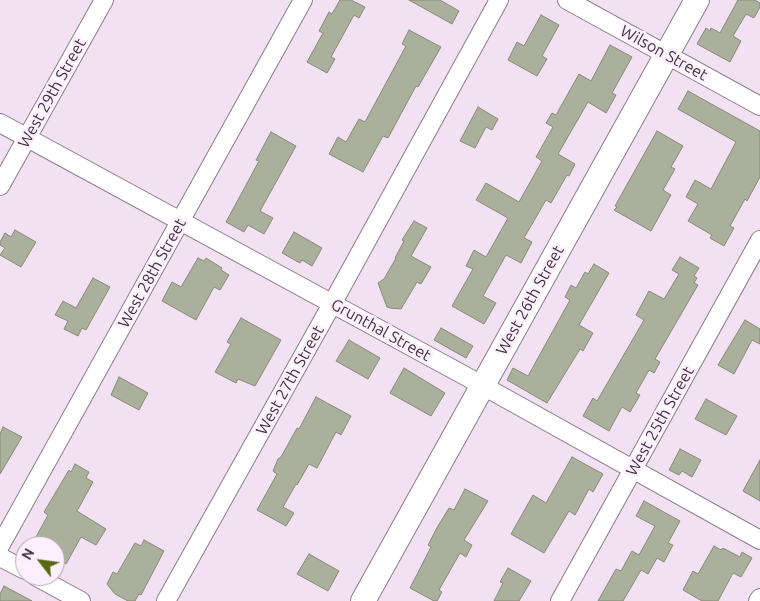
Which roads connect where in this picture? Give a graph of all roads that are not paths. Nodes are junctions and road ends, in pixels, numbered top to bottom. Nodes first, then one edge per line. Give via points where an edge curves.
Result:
1 (104, 0) edge
2 (303, 0) edge
3 (498, 0) edge
4 (567, 0) edge
5 (697, 0) edge
6 (667, 54) junction
7 (760, 106) edge
8 (0, 123) edge
9 (27, 138) junction
10 (0, 186) edge
11 (180, 222) junction
12 (760, 240) edge
13 (332, 304) junction
14 (482, 386) junction
15 (633, 469) junction
16 (760, 540) edge
17 (0, 546) edge
18 (0, 556) edge
19 (15, 564) edge
20 (53, 586) edge
21 (81, 601) edge
22 (166, 601) edge
23 (363, 601) edge
24 (560, 601) edge

1 - 9 street, West 29th Street
2 - 11 street, West 28th Street
3 - 13 street, West 27th Street
4 - 6 street, Wilson Street
5 - 6 main road, West 26th Street
6 - 7 street, Wilson Street
6 - 14 main road, West 26th Street
8 - 9 street, Grunthal Street
9 - 10 street, West 29th Street
9 - 11 street, Grunthal Street
11 - 13 street, Grunthal Street
11 - 17 street, West 28th Street
12 - 15 street, West 25th Street
13 - 14 street, Grunthal Street
13 - 22 street, West 27th Street
14 - 15 street, Grunthal Street
14 - 23 main road, West 26th Street
15 - 16 street, Grunthal Street
15 - 24 street, West 25th Street
18 - 19 street
20 - 21 street

